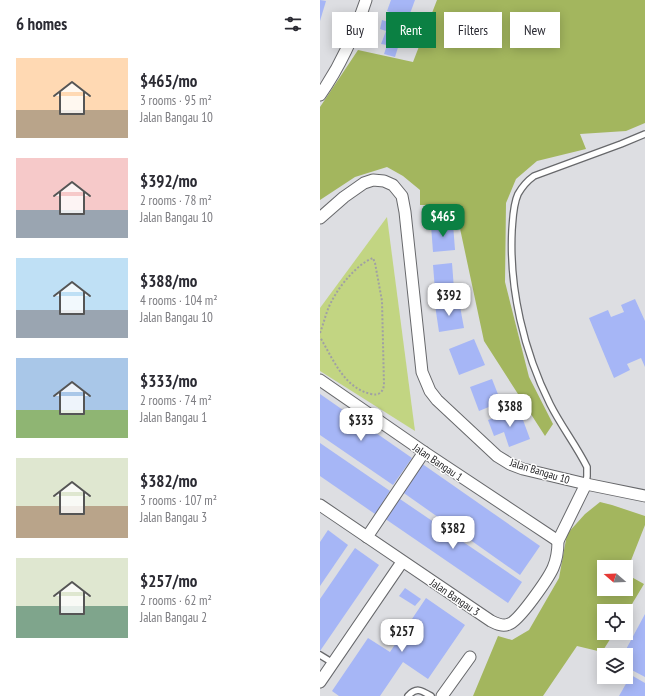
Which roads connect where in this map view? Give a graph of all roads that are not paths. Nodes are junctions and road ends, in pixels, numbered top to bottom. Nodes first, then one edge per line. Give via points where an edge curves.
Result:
1 (366, 0) edge
2 (320, 95) edge
3 (645, 134) edge
4 (320, 218) edge
5 (320, 380) edge
6 (424, 452) junction
7 (586, 484) junction
8 (645, 496) edge
9 (321, 507) edge
10 (367, 537) junction
11 (558, 541) junction
12 (402, 562) junction
13 (320, 655) edge
14 (470, 657) dead end
15 (333, 663) junction
16 (320, 682) edge
17 (408, 696) edge
18 (431, 696) edge
19 (442, 696) edge

1 - 2 street via 346,53
3 - 7 lane via 534,176 518,195 513,209 513,278 520,322 537,375 550,405 587,467
4 - 7 street, Jalan Bangau 10 via 364,183 373,180 393,185 402,196 405,212 422,372 430,391 497,456 510,464
5 - 6 street, Jalan Bangau 1
6 - 10 street
6 - 11 street, Jalan Bangau 1
7 - 8 street, Jalan Bangau 10
7 - 11 street
9 - 10 street, Jalan Bangau 3
10 - 12 street, Jalan Bangau 3
11 - 12 street, Jalan Bangau 3 via 558,551 552,570 523,612 508,625 499,625 491,621
12 - 15 street
13 - 15 lane
14 - 19 street
15 - 16 street
17 - 18 lane via 420,689

